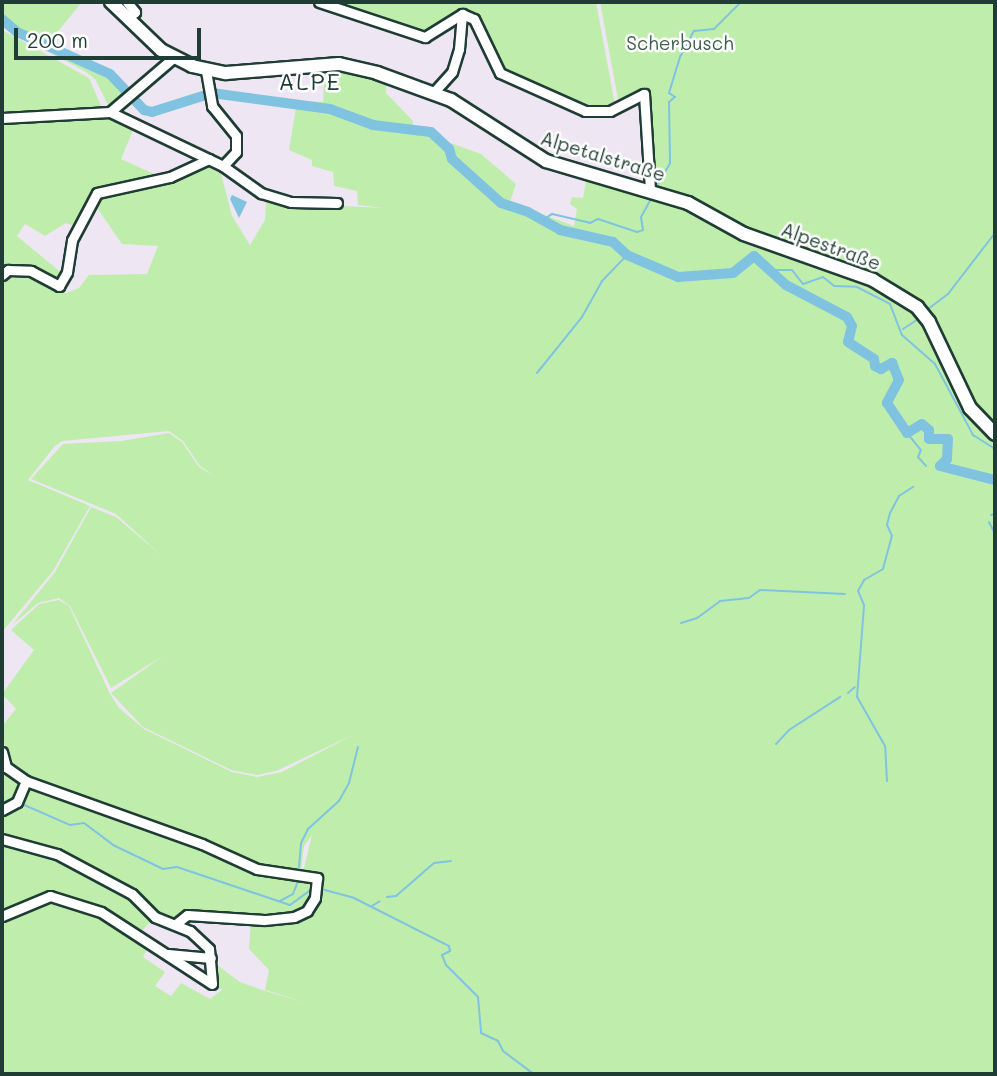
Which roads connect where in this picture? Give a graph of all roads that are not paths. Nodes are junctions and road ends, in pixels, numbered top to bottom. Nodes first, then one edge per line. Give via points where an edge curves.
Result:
1 (111, 2) edge
2 (127, 2) edge
3 (319, 2) edge
4 (462, 14) junction
5 (128, 19) junction
6 (173, 58) junction
7 (206, 71) junction
8 (433, 93) junction
9 (110, 112) junction
10 (2, 118) edge
11 (209, 159) junction
12 (223, 166) junction
13 (650, 190) junction
14 (337, 203) dead end
15 (744, 233) joint
16 (2, 275) edge
17 (995, 434) edge
18 (2, 752) edge
19 (26, 781) junction
20 (2, 810) edge
21 (2, 839) edge
22 (2, 916) edge
23 (176, 922) junction
24 (167, 954) junction
25 (211, 958) junction

1 - 5 main road, Alpetalstraße
2 - 5 street via 135,12
3 - 4 street via 425,37
4 - 8 street via 452,72
4 - 13 street via 474,19 500,73 568,105 600,113 644,94
5 - 6 main road, Alpetalstraße
6 - 7 main road, Alpetalstraße
6 - 9 street
7 - 8 main road, Alpetalstraße via 339,64
7 - 12 street via 208,95 236,136 236,152
8 - 13 main road, Alpetalstraße via 546,161
9 - 10 street
9 - 11 street
11 - 12 street
11 - 16 street via 170,177 97,194 72,240 59,286 31,271 8,270
12 - 14 street via 261,193 291,202
13 - 15 main road, Alpetalstraße via 699,208
15 - 17 main road, Alpestraße via 873,280 917,307 929,322 976,418
18 - 19 street via 6,767
19 - 20 street via 17,803
19 - 23 street via 202,844 257,869 317,878 315,898 307,911 294,917 264,920 187,915
21 - 23 street via 57,854 132,894 155,917
22 - 24 street via 50,896 101,912
23 - 25 street via 201,939
24 - 25 street
24 - 25 street via 212,984

